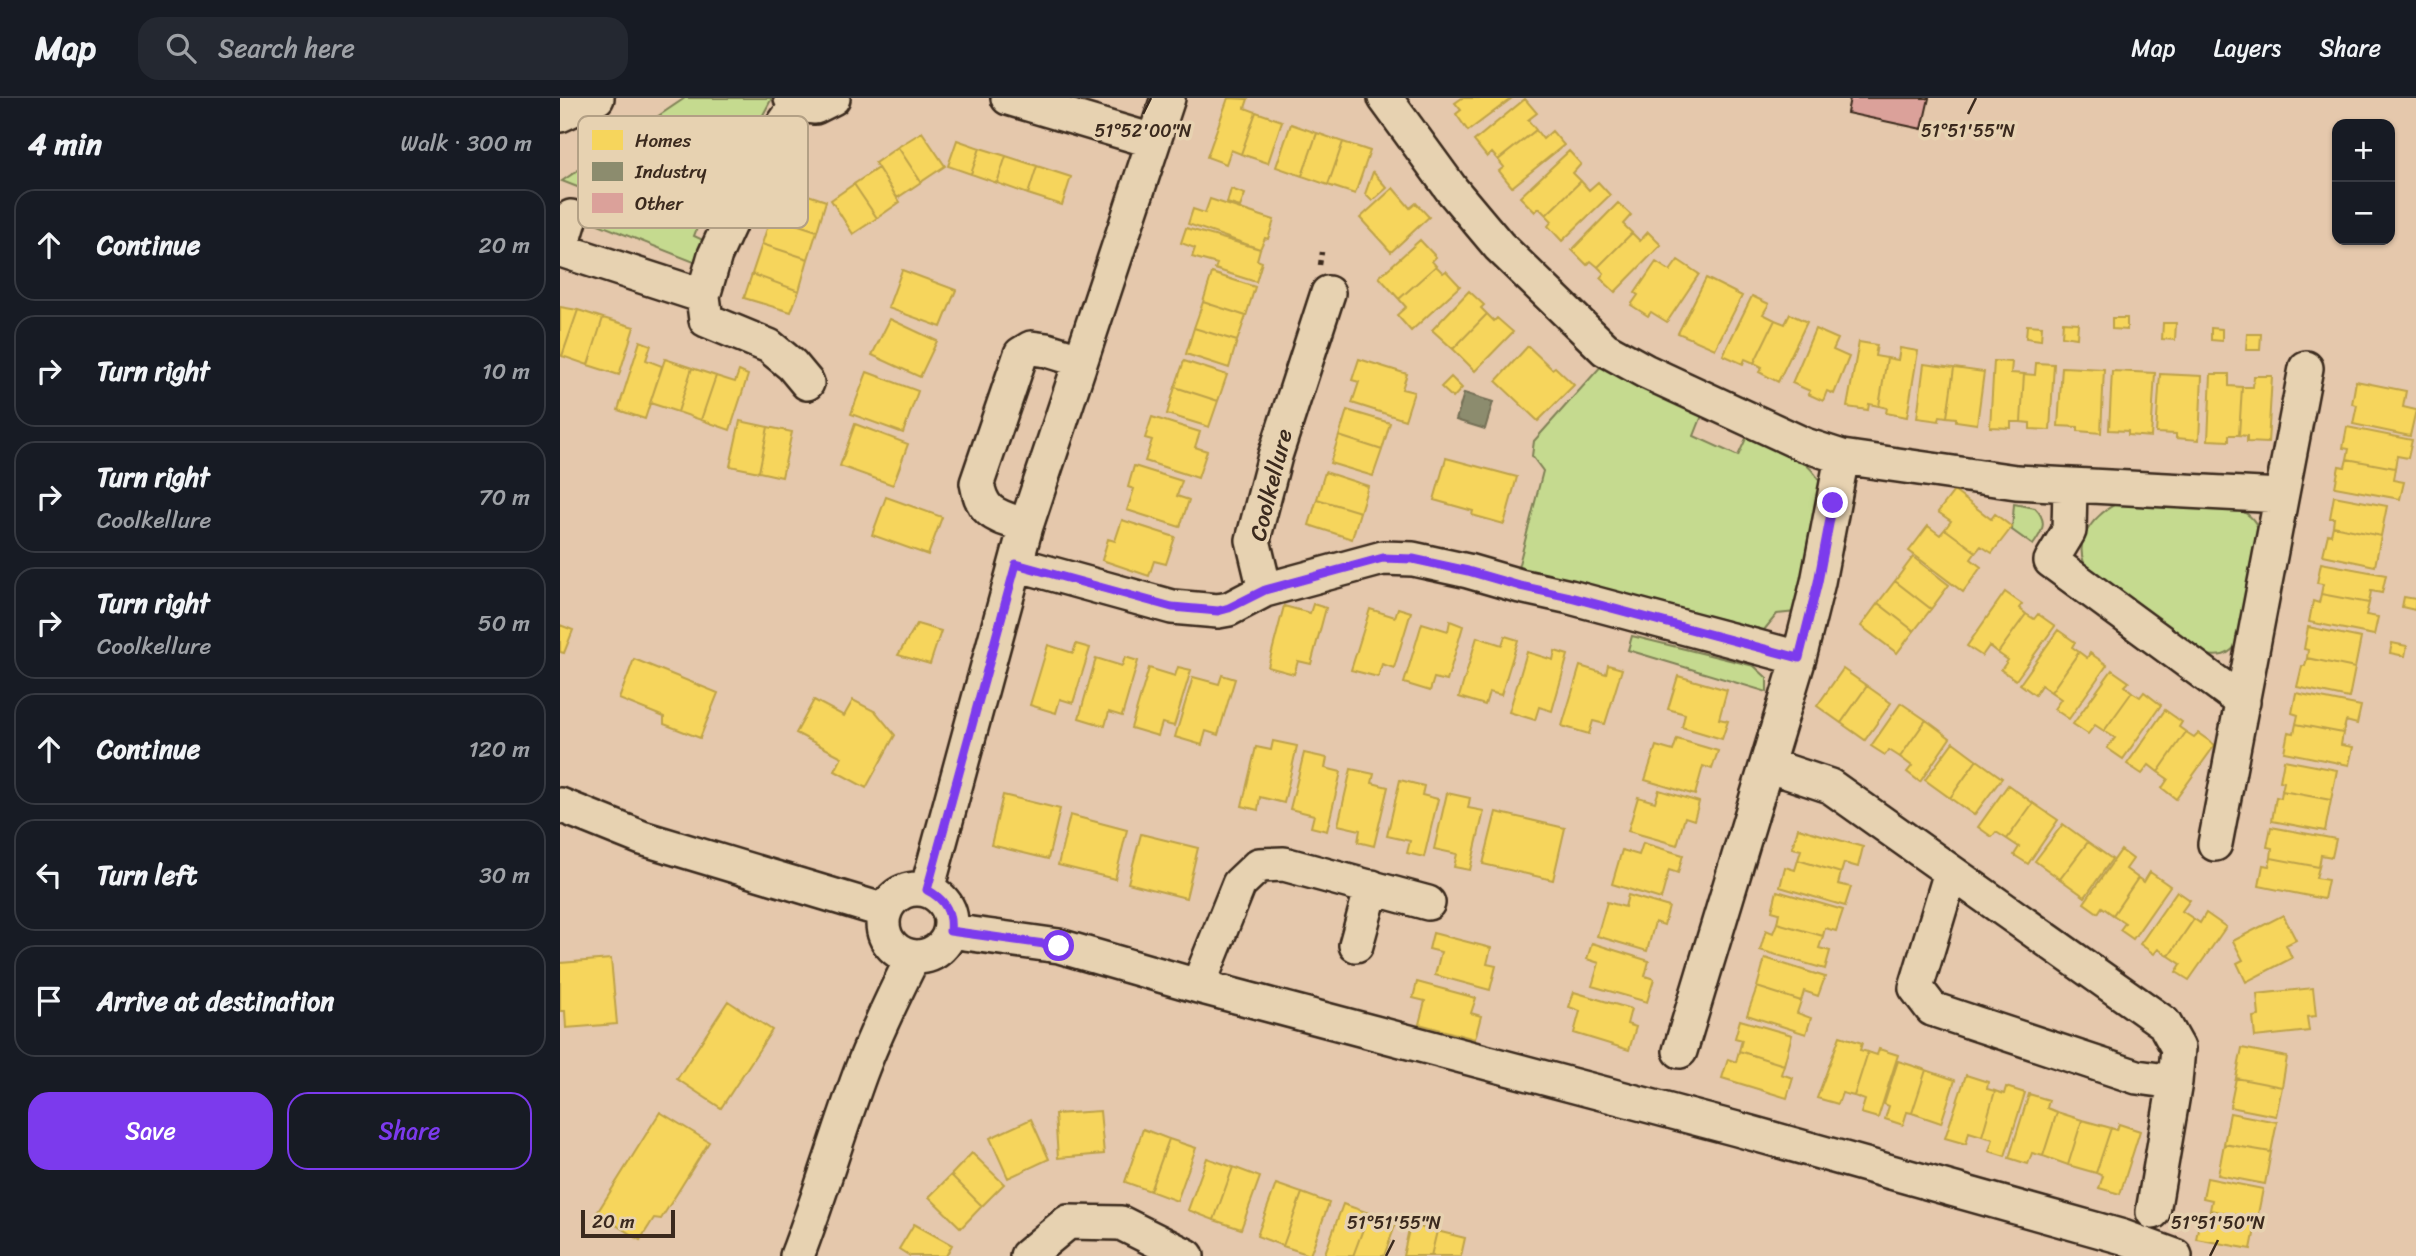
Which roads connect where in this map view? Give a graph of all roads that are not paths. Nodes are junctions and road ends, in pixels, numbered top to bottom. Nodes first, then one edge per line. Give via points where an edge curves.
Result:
1 (597, 98) edge
2 (833, 98) edge
3 (1009, 98) edge
4 (1168, 98) edge
5 (1385, 98) edge
6 (794, 102) edge
7 (560, 115) edge
8 (1153, 141) junction
9 (571, 217) dead end
10 (727, 228) edge
11 (1328, 293) dead end
12 (703, 296) junction
13 (1080, 359) junction
14 (2306, 368) dead end
15 (807, 383) dead end
16 (1842, 457) junction
17 (2070, 486) junction
18 (2281, 496) junction
19 (1026, 526) junction
20 (1016, 564) junction
21 (1265, 590) junction
22 (1799, 658) junction
23 (2243, 702) junction
24 (1767, 765) junction
25 (560, 805) edge
26 (2215, 844) dead end
27 (1951, 872) junction
28 (1371, 887) junction
29 (927, 890) junction
30 (1428, 903) dead end
31 (885, 911) junction
32 (950, 931) junction
33 (1356, 945) dead end
34 (913, 957) junction
35 (1198, 986) junction
36 (1680, 1051) dead end
37 (2175, 1082) junction
38 (2153, 1212) dead end
39 (797, 1256) edge
40 (1027, 1256) edge
41 (1187, 1256) edge
42 (2175, 1256) edge

1 - 7 street
2 - 6 street via 815,107
3 - 8 street
4 - 8 street
5 - 16 street via 1499,246 1605,349 1805,445
8 - 13 street
9 - 12 street via 561,250
10 - 12 street
11 - 21 street, Coolkellure via 1253,540
12 - 15 street via 706,320 769,346
13 - 19 street
13 - 19 street via 1031,348 1021,354 977,483 979,499 990,512
14 - 18 street
16 - 17 street
16 - 22 street
17 - 18 street
17 - 23 street via 2069,531 2051,561
18 - 23 street
19 - 20 street
20 - 21 street via 1172,607 1218,611
20 - 29 street
21 - 22 street via 1383,558 1413,559
22 - 24 street
23 - 26 street
24 - 27 street via 1830,786
24 - 36 street
25 - 31 street via 642,838
27 - 37 street via 2164,1023 2178,1048
27 - 37 street via 1916,988 1932,1009 2137,1077
28 - 30 street
28 - 33 street
28 - 35 street via 1284,864 1259,865 1239,884
29 - 31 street via 907,890
29 - 32 street via 949,911
31 - 34 street via 888,941
32 - 34 street via 940,948
32 - 35 street via 1059,946
34 - 39 street via 861,1073
35 - 42 street via 1750,1132 2123,1237
37 - 38 street
40 - 41 street via 1068,1222 1121,1223

